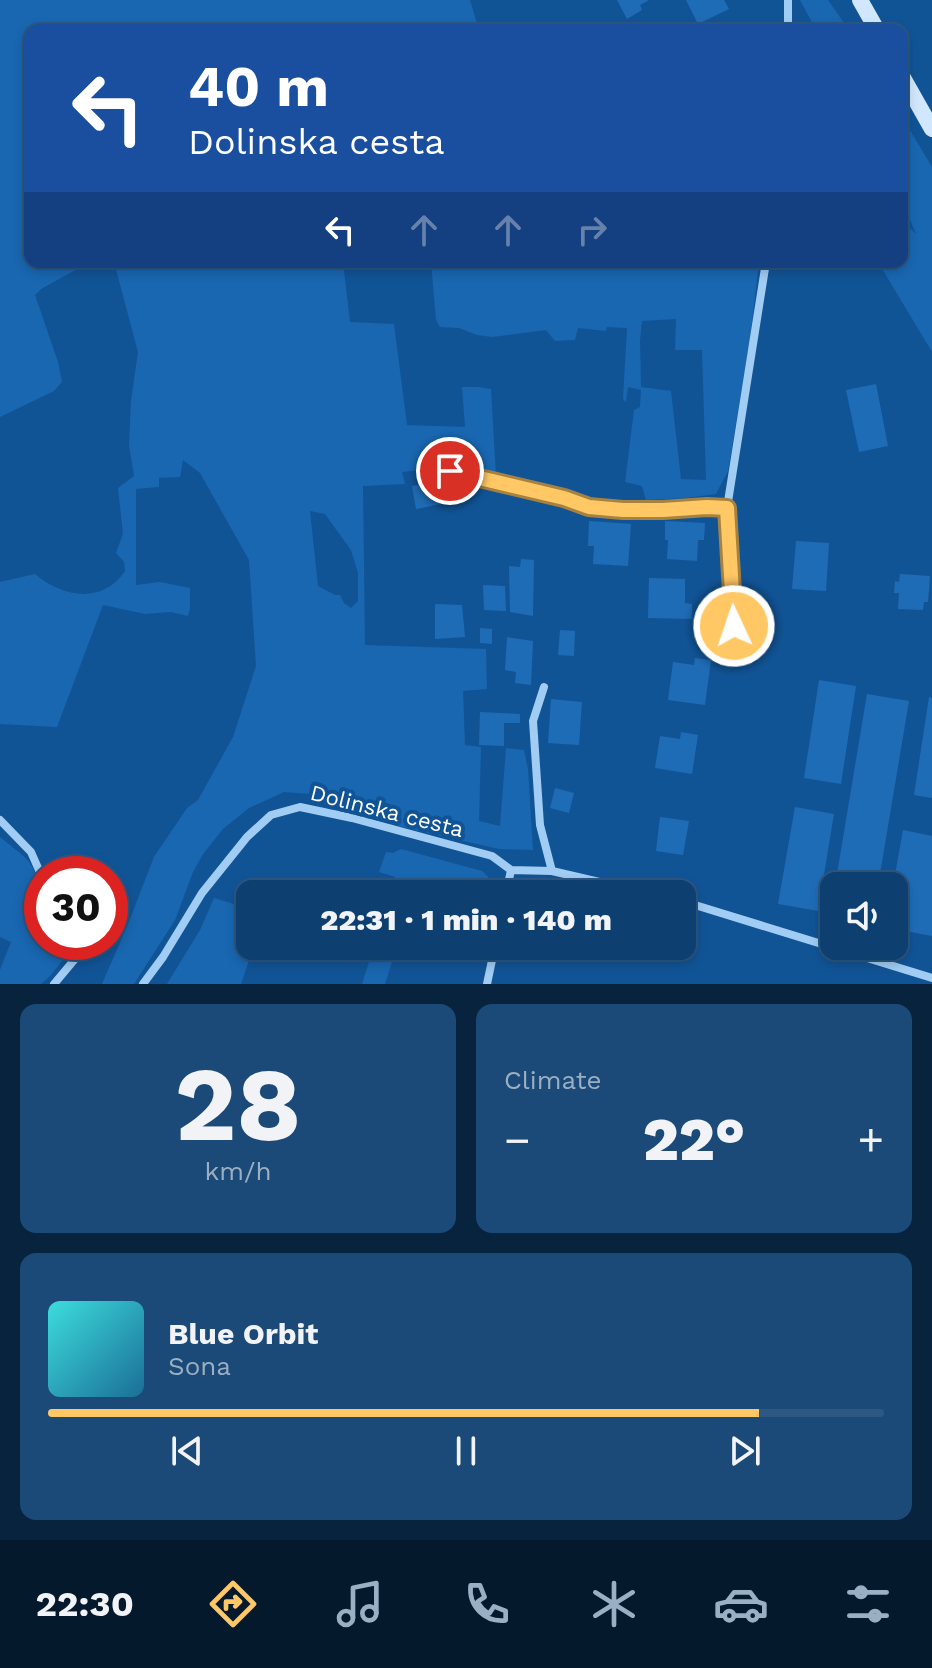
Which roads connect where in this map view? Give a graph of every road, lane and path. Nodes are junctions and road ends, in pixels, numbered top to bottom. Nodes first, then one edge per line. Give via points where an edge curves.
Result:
1 (788, 0) edge
2 (860, 0) edge
3 (788, 24) edge
4 (874, 24) edge
5 (908, 87) edge
6 (932, 129) edge
7 (765, 268) edge
8 (450, 471) dead end
9 (727, 508) junction
10 (734, 626) dead end
11 (544, 687) dead end
12 (0, 820) edge
13 (33, 856) edge
14 (511, 870) junction
15 (552, 871) junction
16 (509, 880) edge
17 (591, 880) edge
18 (696, 905) edge
19 (74, 960) edge
20 (492, 960) edge
21 (932, 978) edge
22 (54, 984) edge
23 (143, 984) edge
24 (487, 984) edge

1 - 3 street
2 - 4 street
5 - 6 street
7 - 9 street
8 - 9 street via 589,507
9 - 10 street
11 - 15 street via 533,721 540,825
12 - 13 street
14 - 15 street, Dolinska cesta
14 - 16 street
14 - 23 street, Dolinska cesta via 492,856 352,818 300,807 271,815 202,893
15 - 17 street, Dolinska cesta
18 - 21 street
19 - 22 street
20 - 24 street

